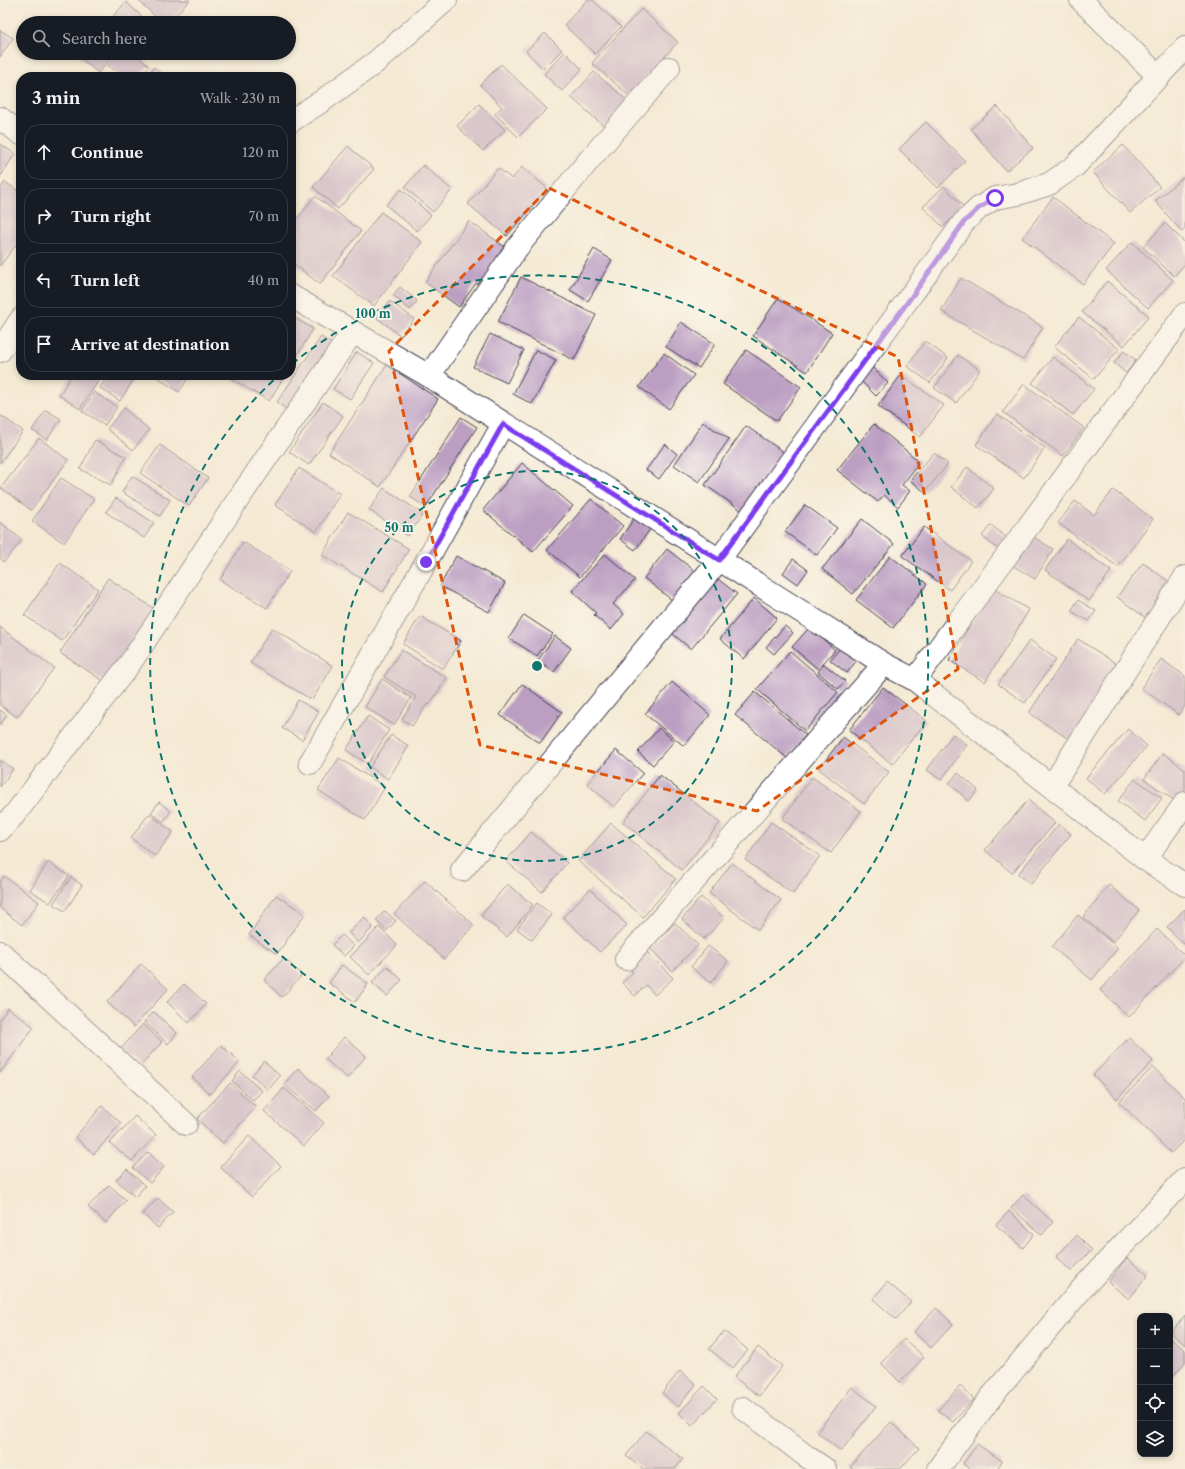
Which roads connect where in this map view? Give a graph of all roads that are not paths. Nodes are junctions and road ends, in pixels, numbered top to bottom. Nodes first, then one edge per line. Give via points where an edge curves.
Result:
1 (446, 0) edge
2 (1081, 0) edge
3 (1185, 48) edge
4 (669, 68) dead end
5 (1159, 77) junction
6 (0, 118) edge
7 (296, 118) edge
8 (16, 130) edge
9 (296, 299) edge
10 (1185, 314) edge
11 (16, 327) edge
12 (352, 332) junction
13 (0, 351) edge
14 (429, 376) junction
15 (503, 424) junction
16 (719, 560) junction
17 (1185, 577) edge
18 (884, 664) junction
19 (915, 680) junction
20 (310, 763) dead end
21 (1052, 786) junction
22 (1185, 803) edge
23 (0, 830) edge
24 (1145, 858) junction
25 (462, 870) dead end
26 (1185, 885) edge
27 (0, 952) edge
28 (626, 959) dead end
29 (186, 1124) dead end
30 (1185, 1179) edge
31 (743, 1408) dead end
32 (826, 1469) edge
33 (938, 1469) edge

1 - 7 street via 376,62
2 - 5 street
3 - 5 street
4 - 14 street via 517,248
5 - 16 street via 1075,166 1048,184 1018,194 995,198 964,222
6 - 8 street
9 - 12 street
10 - 19 street
11 - 13 street
12 - 14 street
12 - 23 street via 130,662 15,814
14 - 15 street
15 - 16 street
15 - 20 street
16 - 18 street
16 - 25 street
17 - 21 street
18 - 19 street
18 - 28 street
19 - 21 street
21 - 24 street
22 - 24 street
24 - 26 street
27 - 29 street
30 - 33 street via 1086,1284 992,1396
31 - 32 street

